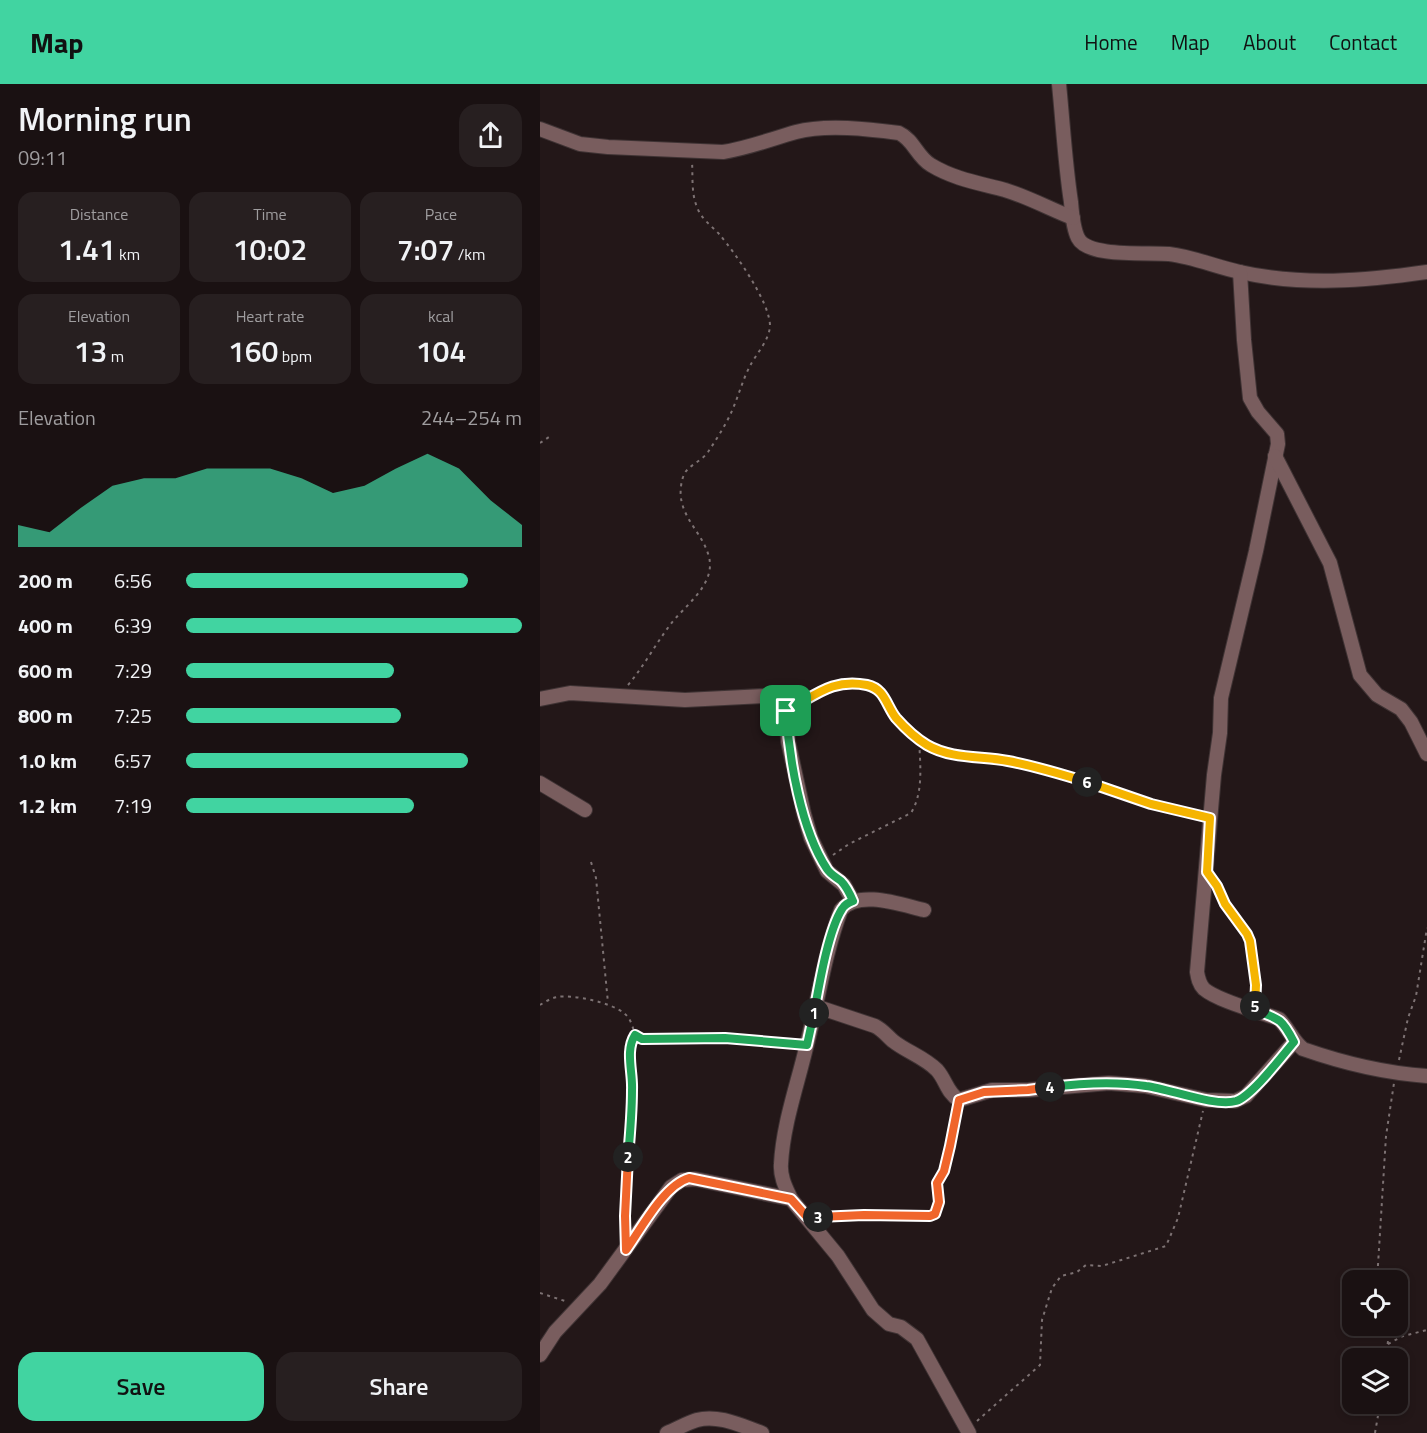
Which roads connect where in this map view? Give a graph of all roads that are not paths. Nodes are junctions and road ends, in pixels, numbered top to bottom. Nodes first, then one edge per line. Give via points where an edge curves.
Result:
1 (1059, 84) edge
2 (540, 129) edge
3 (1073, 218) junction
4 (1427, 272) edge
5 (1240, 273) junction
6 (1275, 456) junction
7 (540, 699) edge
8 (1427, 754) edge
9 (540, 783) edge
10 (585, 810) dead end
11 (853, 901) junction
12 (924, 910) dead end
13 (815, 1006) junction
14 (1294, 1042) junction
15 (1427, 1076) edge
16 (791, 1199) junction
17 (540, 1355) edge
18 (968, 1431) edge
19 (667, 1433) edge
20 (762, 1433) edge

1 - 3 street
2 - 3 street via 580,144 723,152 798,132 843,129 899,133 908,137 930,165
3 - 5 street via 1078,240 1094,250 1172,254
4 - 5 street via 1318,280
5 - 6 street via 1250,398 1278,434
6 - 8 street via 1330,563 1360,675 1377,695 1401,709
6 - 14 street via 1221,698 1197,972 1203,988 1214,995 1279,1019
7 - 11 street via 570,693 685,700 781,695 811,838 827,871 844,885
9 - 10 street
11 - 12 street via 871,900
11 - 13 street via 841,910 833,930
13 - 14 street via 884,1031 930,1064 959,1100 992,1090 1109,1083 1145,1086 1206,1100 1235,1101 1246,1096
13 - 16 street via 789,1112 781,1165
14 - 15 street via 1337,1060 1396,1074
16 - 17 street via 695,1179 682,1180 665,1195 600,1284 555,1332
16 - 18 street via 838,1256 873,1310 917,1339
19 - 20 street via 699,1419 727,1421

